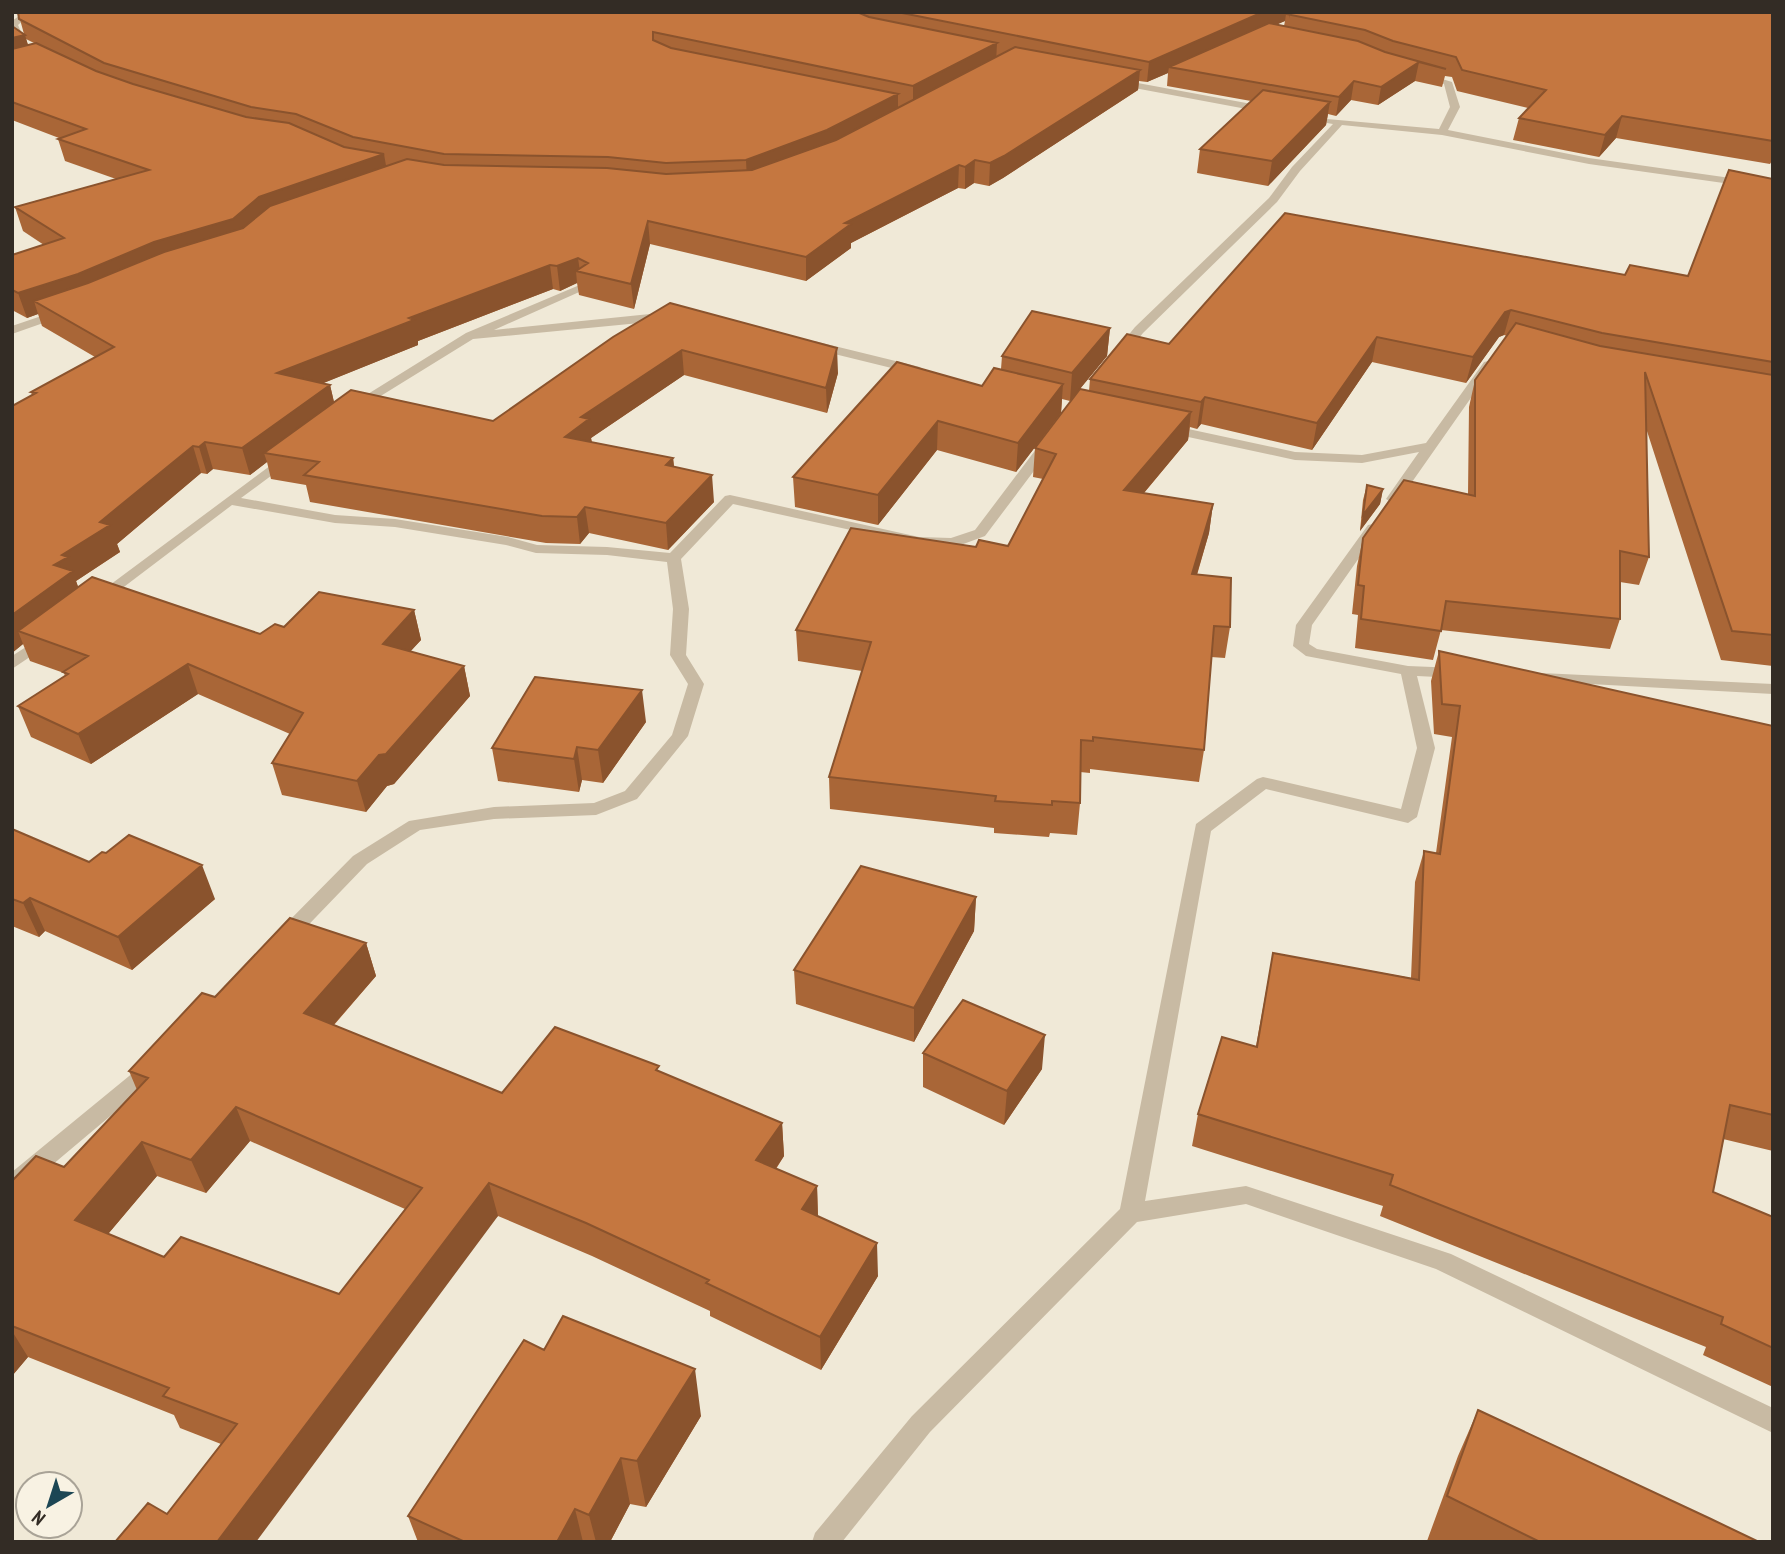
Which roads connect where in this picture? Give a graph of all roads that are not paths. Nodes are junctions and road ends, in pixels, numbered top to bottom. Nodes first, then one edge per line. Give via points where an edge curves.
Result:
1 (18, 16) edge
2 (40, 16) edge
3 (36, 52) edge
4 (1410, 73) edge
5 (1102, 80) edge
6 (1162, 82) edge
7 (1149, 88) junction
8 (1285, 113) edge
9 (1312, 118) edge
10 (1340, 122) junction
11 (1442, 132) junction
12 (1773, 187) edge
13 (582, 287) edge
14 (78, 308) edge
15 (674, 321) edge
16 (12, 330) edge
17 (470, 336) junction
18 (799, 342) edge
19 (1497, 352) edge
20 (1115, 360) edge
21 (928, 373) edge
22 (344, 414) edge
23 (1152, 426) edge
24 (1059, 430) edge
25 (302, 446) edge
26 (1430, 446) junction
27 (232, 501) junction
28 (674, 558) junction
29 (92, 604) edge
30 (59, 629) edge
31 (12, 664) edge
32 (1408, 671) junction
33 (1474, 674) edge
34 (1529, 677) edge
35 (1773, 689) edge
36 (273, 949) edge
37 (167, 1057) edge
38 (12, 1185) edge
39 (1131, 1213) junction
40 (1773, 1420) edge
41 (825, 1542) edge

1 - 2 street
1 - 3 street via 14,24 19,41
4 - 11 street via 1448,82 1455,107
5 - 7 street
6 - 7 street
7 - 8 street
9 - 10 street
10 - 11 street
10 - 20 street via 1272,200 1139,330
11 - 12 street via 1589,161
13 - 17 street
14 - 16 street
15 - 17 street via 650,318
17 - 22 street
18 - 21 street
19 - 26 street
23 - 26 street via 1295,456 1362,459
24 - 28 street via 980,533 966,542 919,541 730,499
25 - 27 street
26 - 32 street via 1304,625 1301,646 1312,653
27 - 28 street via 536,548
27 - 29 street
28 - 36 street via 681,609 678,655 696,684 680,736 631,796 596,809 494,813 415,825 360,860
30 - 31 street
32 - 33 street
32 - 39 street via 1426,748 1408,817 1264,783 1202,828
34 - 35 street
37 - 38 street
39 - 40 street via 1246,1195 1443,1261
39 - 41 street via 921,1424

